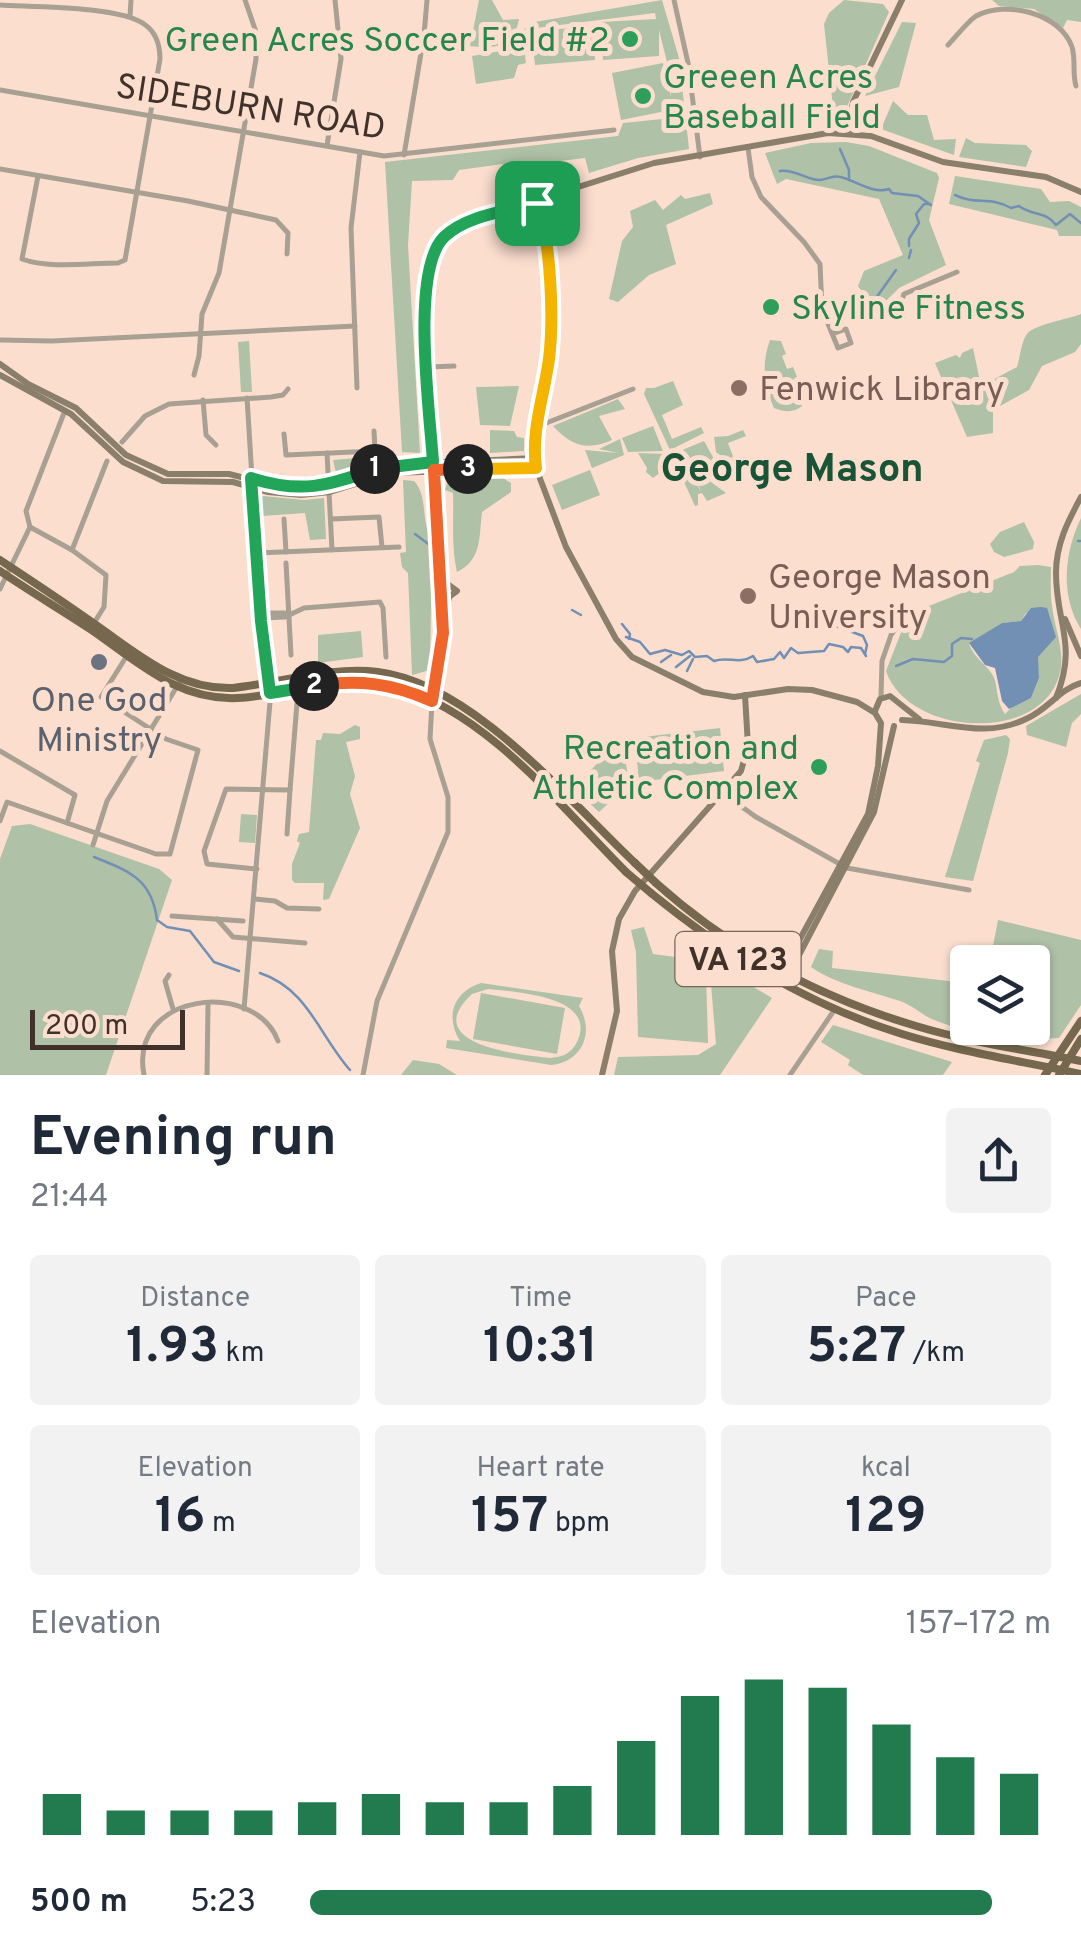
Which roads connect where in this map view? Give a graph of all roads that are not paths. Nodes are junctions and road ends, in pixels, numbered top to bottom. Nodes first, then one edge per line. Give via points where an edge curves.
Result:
1 (131, 0) edge
2 (245, 0) edge
3 (335, 0) edge
4 (427, 0) edge
5 (674, 0) edge
6 (902, 0) edge
7 (0, 4) edge
8 (130, 16) junction
9 (424, 35) junction
10 (463, 42) dead end
11 (948, 45) dead end
12 (1076, 86) dead end
13 (0, 90) edge
14 (150, 116) junction
15 (614, 130) dead end
16 (244, 132) junction
17 (848, 133) junction
18 (326, 146) junction
19 (748, 148) junction
20 (360, 152) junction
21 (404, 155) junction
22 (700, 156) junction
23 (0, 169) edge
24 (38, 176) junction
25 (1081, 192) edge
26 (137, 193) junction
27 (537, 203) junction
28 (230, 212) junction
29 (286, 254) dead end
30 (958, 272) dead end
31 (890, 308) dead end
32 (355, 326) junction
33 (200, 334) junction
34 (832, 334) dead end
35 (0, 340) edge
36 (9, 341) junction
37 (1, 352) edge
38 (0, 364) edge
39 (428, 366) junction
40 (454, 366) dead end
41 (0, 375) edge
42 (194, 375) dead end
43 (357, 388) dead end
44 (634, 389) dead end
45 (288, 390) dead end
46 (247, 398) junction
47 (203, 400) junction
48 (64, 413) dead end
49 (536, 427) junction
50 (374, 431) dead end
51 (284, 434) dead end
52 (122, 442) dead end
53 (216, 445) dead end
54 (327, 454) junction
55 (108, 461) dead end
56 (536, 463) junction
57 (433, 466) junction
58 (251, 482) junction
59 (330, 489) junction
60 (1081, 497) edge
61 (284, 519) dead end
62 (331, 519) junction
63 (30, 527) junction
64 (399, 547) dead end
65 (382, 548) junction
66 (72, 550) junction
67 (332, 550) junction
68 (286, 552) junction
69 (257, 553) junction
70 (0, 560) edge
71 (286, 563) dead end
72 (5, 571) edge
73 (440, 574) junction
74 (0, 589) edge
75 (1061, 608) junction
76 (910, 610) dead end
77 (289, 613) junction
78 (260, 616) junction
79 (442, 617) junction
80 (94, 623) junction
81 (1073, 638) junction
82 (1081, 645) edge
83 (129, 652) junction
84 (292, 655) dead end
85 (1081, 656) edge
86 (386, 658) dead end
87 (1081, 682) edge
88 (179, 684) junction
89 (883, 685) junction
90 (269, 689) junction
91 (434, 690) junction
92 (746, 695) junction
93 (890, 696) junction
94 (1056, 698) junction
95 (432, 701) junction
96 (879, 701) junction
97 (857, 702) junction
98 (297, 703) dead end
99 (904, 710) junction
100 (875, 713) junction
101 (902, 720) junction
102 (921, 720) junction
103 (881, 723) junction
104 (894, 726) junction
105 (149, 729) junction
106 (0, 751) edge
107 (263, 788) junction
108 (290, 790) junction
109 (724, 794) junction
110 (0, 820) edge
111 (66, 824) junction
112 (96, 834) junction
113 (287, 834) dead end
114 (93, 845) dead end
115 (844, 866) junction
116 (257, 869) junction
117 (969, 890) dead end
118 (255, 899) junction
119 (319, 909) dead end
120 (172, 916) dead end
121 (217, 919) junction
122 (243, 921) dead end
123 (252, 938) junction
124 (305, 943) dead end
125 (785, 974) junction
126 (169, 975) dead end
127 (828, 996) junction
128 (208, 1004) junction
129 (860, 1008) junction
130 (172, 1009) junction
131 (244, 1009) junction
132 (835, 1009) junction
133 (1081, 1021) edge
134 (1081, 1040) edge
135 (278, 1041) dead end
136 (1058, 1056) junction
137 (1070, 1059) junction
138 (1081, 1061) edge
139 (1048, 1071) edge
140 (1061, 1072) edge
141 (1081, 1074) edge
142 (144, 1075) edge
143 (207, 1075) edge
144 (362, 1075) edge
145 (602, 1075) edge
146 (790, 1075) edge

1 - 8 street
2 - 16 street via 257,42
3 - 18 street via 340,60
4 - 9 street
5 - 22 street
6 - 17 street via 853,102
7 - 8 street
8 - 14 street via 148,27 159,46
9 - 10 street
9 - 21 street
11 - 12 street via 989,11 1034,12 1071,44
13 - 14 street, SIDEBURN ROAD
14 - 16 street, SIDEBURN ROAD
14 - 26 street
15 - 21 street, SIDEBURN ROAD
16 - 18 street, SIDEBURN ROAD
16 - 28 street
17 - 19 street
17 - 25 street via 882,138 943,162 1046,177
18 - 20 street, SIDEBURN ROAD
19 - 22 street
19 - 34 street via 764,202 820,264 822,309
20 - 21 street, SIDEBURN ROAD
20 - 32 street via 351,228
22 - 27 street via 646,165
23 - 24 street
24 - 26 street
24 - 26 street via 22,259 32,262 123,262
26 - 28 street
27 - 39 street via 470,221 434,251 426,278
27 - 49 street via 546,244 550,346
28 - 29 street via 280,222 288,234
28 - 33 street
30 - 31 street via 904,294
32 - 33 street
32 - 43 street
33 - 36 street
33 - 42 street
35 - 36 street
36 - 37 street
38 - 58 street via 76,408 116,448 146,466
39 - 40 street
39 - 57 street
41 - 58 street via 71,414 115,456 149,476
44 - 49 street
45 - 46 street
46 - 47 street
46 - 58 street
47 - 52 street via 158,408
47 - 53 street via 206,434
48 - 63 street via 26,512
49 - 56 street
50 - 54 street via 375,451
51 - 54 street via 286,455
54 - 59 street
55 - 66 street
56 - 57 street
56 - 92 street via 566,548 622,647 703,692
57 - 59 street via 386,466
57 - 73 street
58 - 59 street
58 - 69 street
59 - 62 street
60 - 75 street via 1059,548
61 - 68 street
62 - 65 street via 380,518
62 - 67 street
63 - 66 street
63 - 72 street
64 - 65 street
65 - 67 street
66 - 80 street via 106,575 104,607
67 - 68 street
68 - 69 street
69 - 78 street
70 - 72 main road, VA 123
71 - 77 street
72 - 74 street
72 - 80 main road, VA 123
72 - 83 main road, VA 123
73 - 79 street
73 - 79 street via 457,591
75 - 81 street
75 - 94 street via 1068,665
76 - 89 street via 891,635 880,670
77 - 78 street
77 - 84 street
77 - 86 street via 380,602
78 - 90 street
79 - 91 street
80 - 83 main road, VA 123
81 - 82 street
81 - 85 street
83 - 88 main road, VA 123
83 - 105 street via 101,697
87 - 94 street
88 - 90 main road, VA 123 via 218,698
88 - 105 street
89 - 93 street
89 - 96 street
90 - 91 main road, VA 123 via 356,671 395,675
90 - 95 main road, VA 123 via 364,680
90 - 107 street
91 - 95 street
91 - 125 main road, VA 123, bridge via 494,728 656,883 723,937
92 - 97 street via 812,690
92 - 109 street via 748,746 741,772
93 - 96 street
93 - 99 street
94 - 102 street via 1029,718 994,729
95 - 132 main road, VA 123, bridge via 491,739 626,872 706,938
95 - 144 street via 430,738 448,797 448,832 377,1001
96 - 97 street
96 - 100 street
97 - 100 street
98 - 108 street
99 - 101 street
99 - 102 street
100 - 103 street
101 - 102 street
101 - 104 street
103 - 104 street
103 - 115 street via 872,799
104 - 115 street via 874,812
105 - 112 street via 107,800
105 - 112 street via 198,750 170,854
106 - 111 street via 75,795
107 - 108 street
107 - 116 street
107 - 116 street via 226,789 203,856 211,865
108 - 113 street
109 - 115 street
109 - 145 street via 618,918 612,951 617,1011
110 - 111 street via 7,802
111 - 112 street
112 - 114 street
115 - 117 street
115 - 125 street
116 - 118 street
118 - 119 street
118 - 123 street
120 - 121 street
121 - 122 street
121 - 123 street via 229,936
123 - 124 street
123 - 131 street
125 - 127 main road, VA 123
126 - 130 street
127 - 129 main road, VA 123
127 - 132 main road
128 - 130 street
128 - 131 street
128 - 143 street
129 - 132 main road
129 - 136 main road, VA 123 via 920,1028
130 - 142 street via 148,1035
131 - 135 street via 270,1024
132 - 139 main road, VA 123 via 927,1041
132 - 146 street
133 - 136 main road
134 - 137 main road
136 - 137 main road, VA 123
136 - 139 main road
137 - 138 main road, VA 123
137 - 140 main road
139 - 140 main road, VA 123
140 - 141 main road, VA 123

